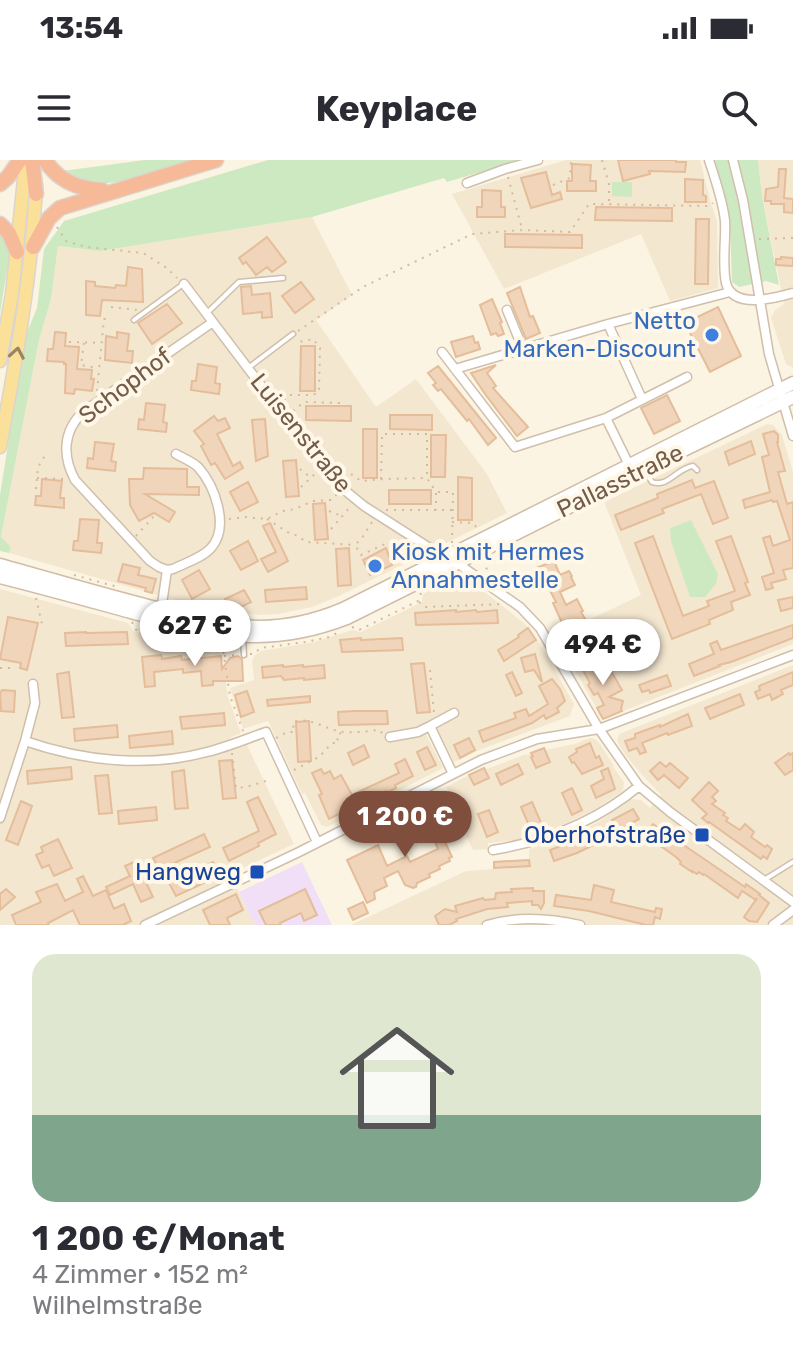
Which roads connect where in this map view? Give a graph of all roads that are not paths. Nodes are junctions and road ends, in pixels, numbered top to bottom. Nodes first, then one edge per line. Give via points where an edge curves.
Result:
1 (45, 160) edge
2 (216, 160) edge
3 (538, 160) edge
4 (709, 160) edge
5 (733, 160) edge
6 (30, 174) edge
7 (2, 183) edge
8 (467, 183) dead end
9 (114, 191) junction
10 (0, 224) edge
11 (33, 247) junction
12 (17, 252) junction
13 (283, 278) dead end
14 (184, 284) joint
15 (730, 292) junction
16 (793, 293) edge
17 (760, 299) junction
18 (507, 310) dead end
19 (206, 314) junction
20 (134, 320) dead end
21 (213, 322) junction
22 (608, 324) junction
23 (293, 334) road end
24 (523, 349) junction
25 (442, 352) dead end
26 (0, 361) edge
27 (248, 368) junction
28 (455, 369) junction
29 (687, 377) dead end
30 (793, 383) edge
31 (786, 396) edge
32 (642, 399) junction
33 (606, 418) junction
34 (793, 436) edge
35 (0, 447) edge
36 (176, 454) dead end
37 (636, 470) junction
38 (697, 470) dead end
39 (451, 560) junction
40 (0, 565) edge
41 (167, 570) junction
42 (0, 577) edge
43 (160, 614) junction
44 (243, 632) junction
45 (244, 655) dead end
46 (793, 655) edge
47 (33, 684) dead end
48 (454, 713) dead end
49 (433, 724) junction
50 (599, 729) junction
51 (390, 737) road end
52 (25, 741) junction
53 (453, 774) junction
54 (639, 786) junction
55 (0, 818) edge
56 (317, 842) junction
57 (493, 850) dead end
58 (793, 862) edge
59 (764, 880) junction
60 (793, 902) edge
61 (793, 910) edge
62 (149, 924) edge
63 (487, 925) edge
64 (580, 925) edge
65 (773, 925) edge

1 - 9 highway via 71,185
2 - 9 highway
3 - 8 street
4 - 15 street via 725,216
5 - 17 street
6 - 7 highway
6 - 11 main road
6 - 12 main road
9 - 11 highway via 60,208
10 - 12 highway
35 -> 11 main road
12 - 26 main road
13 - 19 lane via 239,282
14 - 19 street, Luisenstraße
14 - 20 lane
15 - 17 street
15 - 22 street
16 - 17 street
17 - 31 street via 769,354
18 - 24 street
19 - 21 street, Luisenstraße
21 - 27 street, Luisenstraße
21 - 41 street, Schophof via 77,418 67,439 68,467 75,480 150,561
22 - 24 street
22 - 32 street
23 - 27 lane
24 - 28 street
25 - 28 street
27 - 39 street, Luisenstraße via 342,488
28 - 33 street via 515,447
29 - 32 street
30 - 31 main road, Pallasstraße
31 - 34 street
31 - 37 main road, Pallasstraße
32 - 33 street
33 - 37 street
36 - 41 street via 197,466 213,493 220,521 214,546
37 - 38 lane via 658,484 685,467
37 - 39 main road, Pallasstraße
39 - 44 main road, Pallasstraße via 320,619
39 - 50 street, Luisenstraße via 507,597 540,628
40 - 43 main road, Pallasstraße
41 - 43 street
42 - 43 main road, Pallasstraße
43 - 44 main road, Pallasstraße
44 - 45 lane
46 - 50 street
47 - 52 street via 35,703
48 - 49 street
49 - 51 street
49 - 53 street
50 - 53 street via 537,739
50 - 54 street
52 - 55 street
52 - 56 street via 67,753 162,760 266,732
53 - 56 street
54 - 57 street via 578,826
54 - 59 street
56 - 62 street
58 - 59 lane
59 - 60 street
61 - 65 street
63 - 64 street via 539,919

